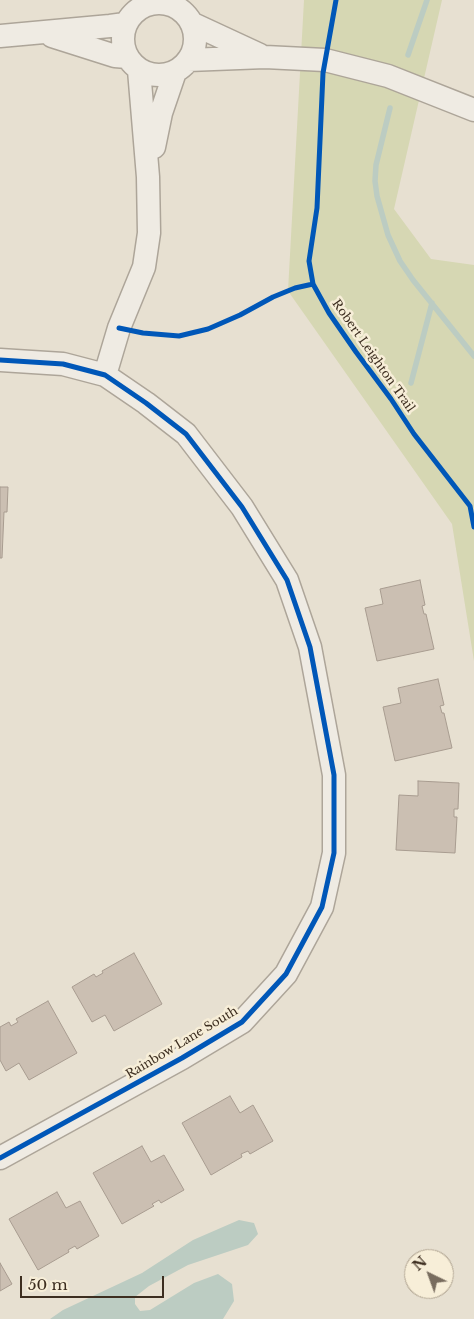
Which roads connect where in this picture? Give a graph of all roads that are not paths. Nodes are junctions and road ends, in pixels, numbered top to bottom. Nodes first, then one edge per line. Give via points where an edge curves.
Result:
1 (167, 2) edge
2 (130, 14) edge
3 (191, 24) junction
4 (44, 33) junction
5 (0, 36) edge
6 (265, 57) junction
7 (133, 64) junction
8 (181, 66) junction
9 (474, 110) edge
10 (148, 177) junction
11 (0, 360) edge
12 (105, 375) junction
13 (0, 1158) edge

1 - 2 street
1 - 3 street via 186,15
2 - 4 street
2 - 7 street via 123,38 124,48
3 - 6 street
3 - 8 street via 195,42 193,52
4 - 5 street
4 - 7 street
6 - 8 street
6 - 9 street via 325,60 388,76
7 - 8 street via 150,74 163,75
7 - 10 street
8 - 10 street via 161,114
10 - 12 street via 149,233 144,267
11 - 12 street, Rainbow Lane South via 63,364
12 - 13 street, Rainbow Lane South via 186,434 242,508 287,580 310,647 334,775 334,853 322,907 286,974 242,1022

